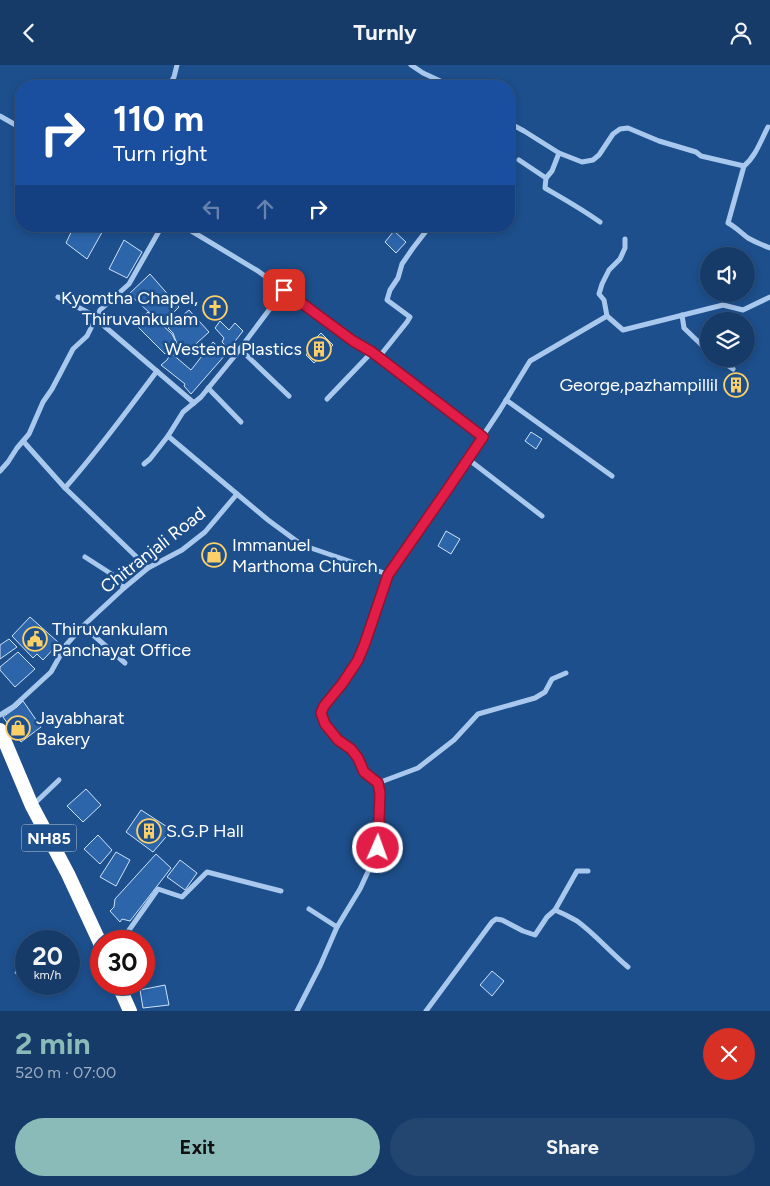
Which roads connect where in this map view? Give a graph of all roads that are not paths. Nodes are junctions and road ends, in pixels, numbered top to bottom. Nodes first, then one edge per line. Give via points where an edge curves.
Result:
1 (177, 65) edge
2 (411, 65) edge
3 (172, 80) edge
4 (438, 80) edge
5 (0, 116) edge
6 (15, 125) edge
7 (515, 126) edge
8 (768, 127) dead end
9 (559, 153) junction
10 (519, 160) dead end
11 (744, 166) junction
12 (546, 178) junction
13 (600, 222) dead end
14 (159, 232) edge
15 (193, 232) edge
16 (425, 232) edge
17 (625, 239) dead end
18 (770, 248) edge
19 (284, 290) junction
20 (58, 297) dead end
21 (770, 297) edge
22 (606, 315) junction
23 (682, 315) junction
24 (96, 318) junction
25 (700, 344) edge
26 (240, 349) junction
27 (372, 352) junction
28 (379, 357) junction
29 (730, 367) edge
30 (733, 369) dead end
31 (157, 371) junction
32 (208, 388) junction
33 (289, 396) dead end
34 (327, 399) dead end
35 (506, 400) junction
36 (194, 403) junction
37 (241, 422) dead end
38 (168, 436) junction
39 (483, 437) junction
40 (23, 441) junction
41 (468, 459) junction
42 (144, 463) dead end
43 (0, 471) edge
44 (612, 476) dead end
45 (65, 488) junction
46 (237, 494) junction
47 (542, 516) dead end
48 (85, 557) dead end
49 (148, 568) junction
50 (388, 575) junction
51 (124, 588) junction
52 (83, 625) junction
53 (124, 663) dead end
54 (566, 673) dead end
55 (0, 715) edge
56 (0, 729) edge
57 (59, 780) dead end
58 (378, 783) junction
59 (32, 806) junction
60 (588, 871) dead end
61 (281, 891) dead end
62 (309, 909) dead end
63 (555, 910) junction
64 (337, 927) junction
65 (96, 930) edge
66 (129, 930) edge
67 (628, 967) dead end
68 (123, 995) edge
69 (130, 1011) edge
70 (297, 1011) edge
71 (426, 1011) edge

1 - 3 street
2 - 4 street
5 - 6 street
7 - 9 street
8 - 11 street via 756,152
9 - 11 street via 582,162 593,160 613,134 628,128 701,156
9 - 12 street
10 - 12 street
11 - 18 street via 728,223 746,237
12 - 13 street via 545,188
14 - 24 street via 129,284 100,310
15 - 19 street
16 - 28 street via 402,264 387,300 410,317
17 - 22 street via 620,259 609,270 599,294 604,300
19 - 26 street
19 - 27 street
20 - 24 street
21 - 23 street via 743,310 723,305
22 - 23 street via 623,330
22 - 35 street via 530,361
23 - 25 street via 684,328
24 - 31 street
24 - 40 street via 87,336 74,349
26 - 32 street
26 - 33 street
27 - 28 street
27 - 34 street
28 - 39 street
29 - 30 street
31 - 36 street
31 - 45 street
32 - 36 street
32 - 37 street
35 - 39 street
35 - 44 street
36 - 38 street via 182,412
38 - 42 street
38 - 46 street
39 - 41 street
40 - 43 street
40 - 45 street
41 - 47 street
41 - 50 street
45 - 49 street
46 - 49 street, Chitranjali Road via 206,531 182,550
46 - 50 street via 302,545
48 - 51 street via 112,575
49 - 51 street, Chitranjali Road
50 - 58 street via 358,660 321,713 338,740 358,758 364,772
51 - 52 street, Chitranjali Road
52 - 53 street
52 - 55 street, Chitranjali Road via 50,672 14,707
54 - 58 street via 552,679 545,692 534,698 478,714 454,740 418,768
56 - 59 highway, NH85
57 - 59 street
58 - 64 street via 378,848 360,889
59 - 65 highway, NH85
60 - 63 street via 577,871
61 - 66 street via 207,871 182,897 158,889
62 - 64 street
63 - 67 street via 576,921
63 - 71 street via 546,917 535,935 502,920 492,922
64 - 70 street
68 - 69 highway

